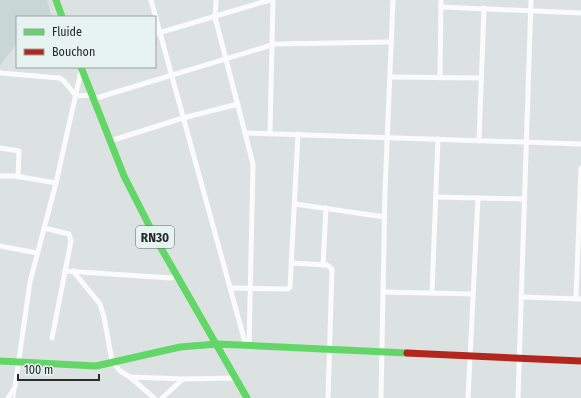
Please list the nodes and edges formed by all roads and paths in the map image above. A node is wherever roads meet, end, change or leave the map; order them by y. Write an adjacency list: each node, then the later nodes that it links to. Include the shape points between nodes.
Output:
1 (56, 0): 13 (street)
2 (151, 0): 14 (street)
3 (216, 0): 15 (street)
4 (270, 0): 15 (street)
5 (274, 0): 18 (street)
6 (393, 0): 17 (street)
7 (441, 0): 9 (street)
8 (531, 0): 11 (street)
9 (441, 7): 10 (street); 24 (street)
10 (484, 8): 11 (street); 25 (street)
11 (531, 10): 12 (street); 37 (street)
12 (581, 13)
13 (62, 16)
14 (154, 16)
15 (216, 17): 16 (street); 19 (street)
16 (157, 33): 22 (street)
17 (391, 42): 18 (street); 23 (street)
18 (272, 45): 19 (street); 31 (street)
19 (226, 59): 22 (street); 28 (street)
20 (81, 68): 26 (street); 27 (street, RN30)
21 (0, 73): 26 (street, via 62,79 69,90)
22 (172, 75): 27 (street); 29 (street)
23 (390, 77): 24 (street); 33 (street)
24 (440, 78): 25 (street)
25 (481, 78): 35 (street)
26 (77, 96): 27 (street); 43 (street)
27 (92, 97): 36 (street, RN30)
28 (238, 104): 29 (street); 30 (street)
29 (183, 118): 36 (street); 59 (street)
30 (245, 133): 31 (street); 60 (street, via 253,164)
31 (270, 134): 32 (street)
32 (298, 134): 33 (street); 48 (street)
33 (388, 138): 34 (street); 50 (street)
34 (438, 139): 35 (street); 44 (street)
35 (479, 141): 37 (street)
36 (110, 142): 58 (street, RN30, via 124,176)
37 (526, 142): 38 (street); 46 (street)
38 (581, 144)
39 (0, 148): 42 (street, via 19,151)
40 (581, 168): 47 (street)
41 (0, 176): 42 (street)
42 (18, 177): 43 (street)
43 (56, 183): 51 (street)
44 (436, 197): 45 (street); 62 (street)
45 (478, 198): 46 (street); 63 (street)
46 (525, 199): 64 (street)
47 (580, 203): 65 (street)
48 (295, 204): 49 (street); 54 (street)
49 (326, 208): 50 (street); 55 (street)
50 (385, 216): 61 (street)
51 (44, 228): 53 (street); 56 (street, via 69,234 71,237)
52 (0, 246): 53 (street)
53 (37, 253): 76 (street, via 30,282)
54 (292, 263): 55 (street); 60 (street, via 291,284 288,289)
55 (323, 265): 69 (street, via 330,266 332,271)
56 (65, 271): 57 (street); 66 (street)
57 (74, 271): 58 (street, via 171,278); 74 (street, via 100,304)
58 (177, 276): 67 (street, RN30)
59 (231, 288): 60 (street); 68 (street)
60 (250, 288): 68 (street)
61 (383, 292): 62 (street); 70 (street)
62 (432, 293): 63 (street)
63 (473, 294): 71 (street)
64 (521, 297): 65 (street); 72 (street)
65 (579, 299)
66 (52, 338)
67 (217, 344): 68 (street); 74 (street, via 180,347); 78 (street, RN30)
68 (247, 346): 69 (street)
69 (330, 350): 70 (street); 86 (street)
70 (382, 352): 71 (street); 87 (street)
71 (470, 356): 72 (street); 88 (street)
72 (519, 358): 75 (street); 89 (street)
73 (0, 361): 76 (street)
74 (112, 361): 76 (street, via 96,366); 77 (street, via 120,371)
75 (581, 361)
76 (20, 362): 80 (street)
77 (130, 377): 79 (street); 83 (street)
78 (235, 378): 79 (street); 85 (street, RN30)
79 (183, 379): 84 (street)
80 (15, 388): 81 (street); 82 (lane)
81 (8, 398)
82 (14, 398)
83 (154, 398)
84 (162, 398)
85 (247, 398)
86 (328, 398)
87 (380, 398)
88 (468, 398)
89 (518, 398)

